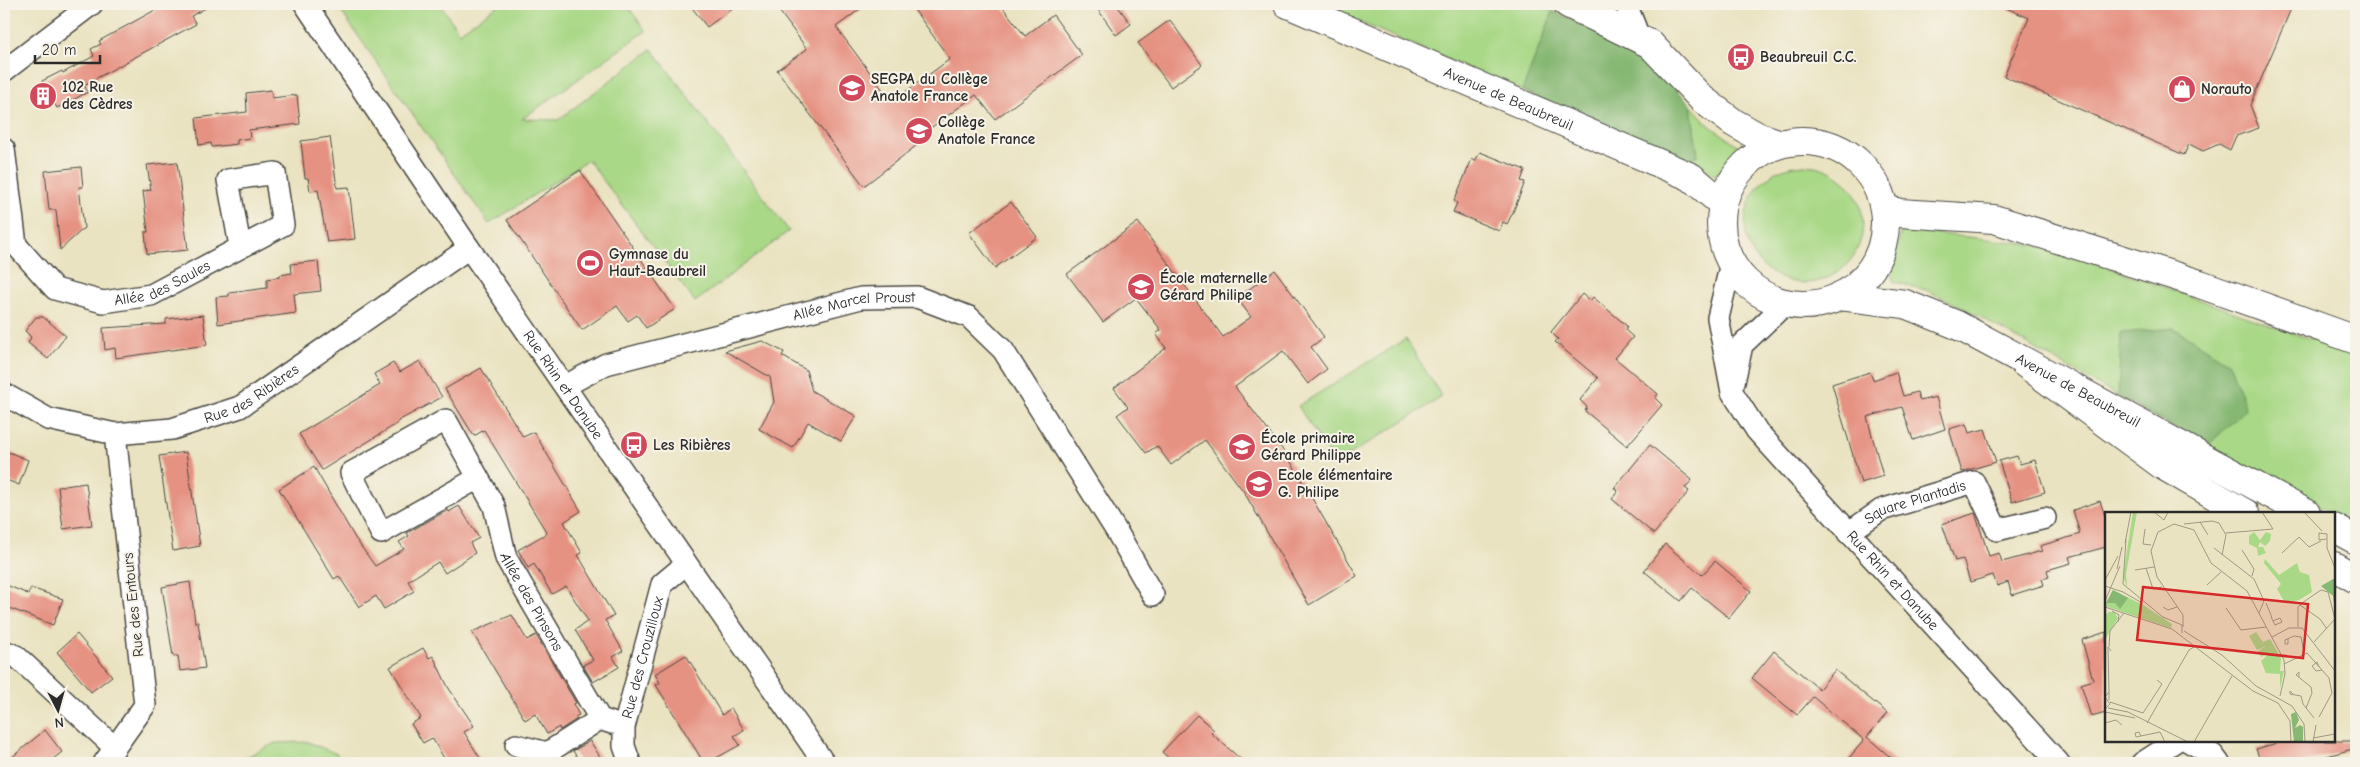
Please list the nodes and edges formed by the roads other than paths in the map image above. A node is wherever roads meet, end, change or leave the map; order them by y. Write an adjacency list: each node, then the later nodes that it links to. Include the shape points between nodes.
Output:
1 (92, 4): 7 (street)
2 (305, 4): 13 (street, Rue Rhin et Danube)
3 (1288, 4): 10 (main road, Avenue de Beaubreuil, via 1691,177)
4 (1568, 4): 6 (main road, Avenue de Beaubreuil)
5 (1626, 4): 6 (street)
6 (1639, 37): 8 (main road, Avenue de Beaubreuil, via 1662,54 1702,99 1734,123)
7 (4, 71)
8 (1778, 143): 10 (main road, Avenue de Beaubreuil, via 1764,149 1741,169); 11 (main road, Avenue de Beaubreuil, via 1806,140 1835,146 1853,157 1875,183)
9 (4, 149): 12 (street, Allée des Saules, via 16,245 55,289 103,302 151,295)
10 (1723, 204): 14 (main road, Avenue de Beaubreuil, via 1722,234)
11 (1885, 209): 15 (main road, Avenue de Beaubreuil, via 1886,230 1881,250 1858,285); 17 (main road, via 1900,213 1994,219)
12 (240, 246)
13 (469, 248): 19 (street, Rue Rhin et Danube); 22 (street, Rue des Ribières, via 240,407 172,429)
14 (1731, 263): 16 (main road, Avenue de Beaubreuil, via 1754,289); 20 (street, Rue Rhin et Danube, via 1718,318)
15 (1840, 296): 16 (main road, Avenue de Beaubreuil, via 1823,303); 18 (main road, Avenue de Beaubreuil, via 1905,304 1957,325)
16 (1786, 303): 20 (street, via 1742,345)
17 (2353, 336)
18 (2024, 362): 24 (main road, via 2162,464); 25 (main road, Avenue de Beaubreuil)
19 (564, 386): 30 (street, Rue Rhin et Danube); 33 (street, Allée Marcel Proust, via 606,364 860,298 917,297 970,317 1003,350)
20 (1732, 392): 28 (street, Rue Rhin et Danube, via 1756,431)
21 (4, 394): 22 (street, Rue des Ribières, via 48,419)
22 (115, 434): 40 (street, Rue des Entours, via 145,705)
23 (478, 478): 23 (street, Allée des Pinsons, via 446,420 351,473 381,533); 35 (street, Allée des Pinsons, via 494,506 506,558)
24 (2243, 512)
25 (2304, 512)
26 (2045, 518): 28 (street, Square Plantadis, via 1998,530 1974,482 1882,510)
27 (2335, 529): 29 (main road)
28 (1848, 532): 43 (street, Rue Rhin et Danube)
29 (2356, 540)
30 (686, 564): 36 (street, Rue des Crouzilloux, via 662,584); 42 (street, Rue Rhin et Danube)
31 (2335, 567): 32 (main road)
32 (2356, 579)
33 (1153, 595)
34 (4, 651): 40 (street, via 16,656)
35 (600, 719): 36 (street); 39 (street, via 547,753)
36 (624, 727): 41 (street, Rue des Crouzilloux, via 624,746)
37 (2174, 742): 44 (street)
38 (2190, 742): 45 (street, via 2213,755)
39 (516, 745)
40 (109, 755)
41 (630, 763)
42 (824, 763)
43 (2059, 763)
44 (2142, 763)
45 (2218, 763)

